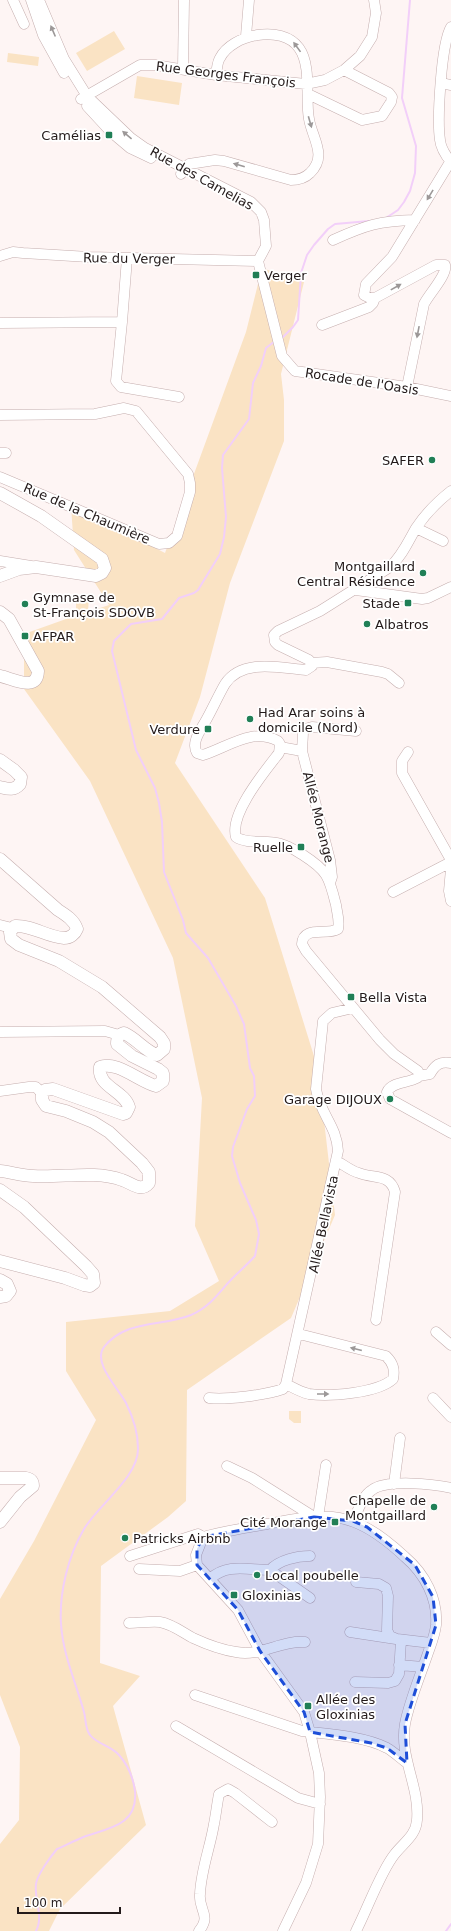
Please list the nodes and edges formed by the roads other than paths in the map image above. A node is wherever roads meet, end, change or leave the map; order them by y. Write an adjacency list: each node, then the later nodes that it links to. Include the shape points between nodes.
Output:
1 (13, 0): 7 (street)
2 (31, 0): 16 (street, Rue des Camelias, via 43,35 63,72)
3 (39, 0): 16 (street, Rue des Camelias, one-way to 3, via 64,59)
4 (184, 0): 11 (street)
5 (249, 0): 9 (street)
6 (374, 0): 12 (street, Rue Georges François, via 376,13 372,36 360,56)
7 (24, 24)
8 (451, 27): 10 (street, via 446,39)
9 (246, 36): 13 (street, via 231,45 219,58); 15 (street, one-way to 9, via 304,59 293,41 280,36)
10 (448, 55): 14 (street)
11 (183, 68): 13 (street, Rue Georges François); 16 (street, Rue Georges François, via 140,65)
12 (344, 70): 15 (street, Rue Georges François); 15 (street, via 389,93 392,97 391,102 382,116 362,120)
13 (216, 75): 15 (street, Rue Georges François)
14 (446, 84): 17 (street, via 439,140)
15 (307, 89): 18 (street, one-way to 18, via 309,120 315,134 319,157 315,168 306,176 298,180 284,179 215,160 189,164)
16 (84, 97): 18 (street, Rue des Camelias, via 131,138)
17 (451, 162): 19 (street, one-way to 19)
18 (183, 171): 23 (street, Rue des Camelias, via 251,202 261,212 266,246)
19 (415, 220): 20 (street, via 378,222); 25 (street, via 392,257 366,284 364,295)
20 (333, 240)
21 (0, 256): 22 (street, Rue du Verger, via 23,252)
22 (127, 258): 23 (street, Rue du Verger); 26 (street)
23 (258, 261): 29 (street, Rocade de l'Oasis, via 282,356 295,371)
24 (448, 262): 25 (street, one-way to 24, via 436,265); 29 (street, one-way to 29, via 445,273 424,304)
25 (375, 298): 28 (street, via 369,307)
26 (122, 322): 27 (street); 31 (street, via 117,384 121,387)
27 (0, 323)
28 (322, 325)
29 (407, 387): 30 (street, Rocade de l'Oasis)
30 (451, 396)
31 (179, 397)
32 (0, 415): 33 (street, Rue de la Chaumière, via 95,414 124,408 136,411 188,474 190,492 177,536 169,543 159,544)
33 (0, 477)
34 (0, 493): 39 (main road, via 41,516 102,559 105,568 102,573 90,576)
35 (449, 496): 36 (street, via 430,509)
36 (416, 528): 37 (street); 42 (street, via 394,563)
37 (443, 540)
38 (0, 561): 39 (street)
39 (36, 567): 40 (main road, via 19,569)
40 (0, 576)
41 (451, 587): 42 (street, via 422,600)
42 (356, 590): 44 (street, via 274,635 278,645)
43 (0, 612): 45 (main road, via 9,619 38,671 33,682 27,684)
44 (311, 663): 46 (street, via 327,662 382,672); 48 (street, via 312,666 306,670 252,667 234,675 226,683 195,746 197,753 203,755 245,737 264,736 278,741)
45 (0, 676)
46 (399, 683)
47 (356, 731): 49 (street, Allée Morange, via 312,727 305,729)
48 (280, 747): 49 (street); 56 (street, via 279,754 242,805 235,826 236,837 244,841 273,842 288,847 319,865)
49 (302, 751): 56 (street, Allée Morange, via 330,860)
50 (408, 752): 54 (street, via 402,761 402,772)
51 (0, 760): 52 (main road, via 20,777 20,784 16,789 10,790)
52 (0, 787)
53 (0, 859): 59 (main road, via 67,916 75,924 76,929 73,935 63,938 22,926)
54 (451, 861): 57 (street)
55 (451, 869): 58 (street)
56 (330, 883): 60 (street, via 339,920 338,929 309,933 304,936 302,944)
57 (393, 892)
58 (451, 901)
59 (6, 927): 62 (main road, via 11,939 19,945 60,961 102,987 160,1037 164,1049 157,1055 150,1053 134,1037 124,1033)
60 (353, 1008): 64 (street, via 387,1048 416,1069); 68 (street, Allée Bellavista, via 332,1013 323,1021 316,1089 322,1110 336,1134)
61 (0, 1032): 62 (street, via 105,1031)
62 (120, 1035): 66 (main road, via 117,1044 132,1056 163,1073 164,1081 156,1086 115,1066 106,1064 100,1067 102,1081 127,1100 129,1107 126,1113 117,1114 53,1089 45,1090)
63 (451, 1063): 64 (street, via 440,1063 434,1066 430,1074)
64 (419, 1076): 67 (street, via 391,1087 387,1092 388,1096)
65 (0, 1091): 66 (street, via 36,1087)
66 (42, 1094): 69 (main road, via 46,1106 93,1122 109,1132 142,1163 149,1172 149,1183 146,1187 140,1188 114,1177 33,1176)
67 (451, 1133)
68 (337, 1160): 74 (street, via 357,1173 384,1178 392,1183 395,1192); 76 (street, Allée Bellavista)
69 (0, 1171)
70 (0, 1190): 71 (main road, via 24,1207 86,1266 93,1274 94,1283 90,1286 84,1285)
71 (0, 1261)
72 (0, 1280): 73 (main road, via 7,1284 10,1291 6,1296)
73 (0, 1297)
74 (376, 1320)
75 (436, 1332): 77 (street)
76 (299, 1334): 78 (street, Allée Bellavista); 78 (street, one-way to 76, via 307,1393 337,1394 379,1387 393,1379 395,1373 393,1364 386,1356)
77 (451, 1345)
78 (286, 1384): 79 (street, via 283,1389 273,1392 220,1399)
79 (209, 1398)
80 (432, 1398): 81 (street)
81 (451, 1417)
82 (400, 1438): 86 (street)
83 (326, 1465): 88 (street)
84 (227, 1466): 88 (street, via 252,1478)
85 (0, 1478): 90 (main road, via 26,1478 32,1481 33,1486 20,1497)
86 (394, 1484): 87 (street); 89 (street, via 373,1488)
87 (451, 1488)
88 (316, 1517): 89 (street, via 336,1517); 91 (street)
89 (352, 1521): 104 (street, via 367,1527 396,1548 415,1565 426,1580 433,1597 436,1615)
90 (0, 1522)
91 (203, 1537): 92 (street, via 198,1534); 94 (street, via 196,1555)
92 (130, 1556)
93 (310, 1556): 96 (street, via 275,1565)
94 (197, 1565): 95 (street, via 180,1571); 97 (street)
95 (139, 1569)
96 (270, 1570): 97 (street, via 231,1568 219,1571); 99 (street)
97 (210, 1579): 105 (street, via 238,1610)
98 (356, 1582): 102 (street, via 379,1584 386,1588 387,1630 390,1636)
99 (310, 1598)
100 (129, 1623): 105 (street, via 160,1622 210,1645 249,1654)
101 (350, 1632): 102 (street)
102 (399, 1639): 104 (street); 106 (street)
103 (305, 1642): 105 (street, via 294,1642)
104 (431, 1643): 107 (street)
105 (260, 1651): 111 (street, via 304,1712)
106 (399, 1665): 107 (street); 108 (street, via 397,1678 392,1683)
107 (423, 1667): 112 (street, via 405,1724)
108 (355, 1682)
109 (195, 1695): 111 (street, via 284,1726)
110 (176, 1726): 113 (street, via 298,1798)
111 (310, 1732): 112 (street, via 387,1748); 113 (street, via 319,1773)
112 (407, 1763): 117 (street, via 417,1806 416,1826 410,1839 390,1861)
113 (320, 1804): 116 (street, via 318,1844 313,1864)
114 (272, 1822): 115 (street, via 228,1789 219,1794 200,1886 200,1901 206,1918)
115 (200, 1931)
116 (283, 1931)
117 (356, 1931)

